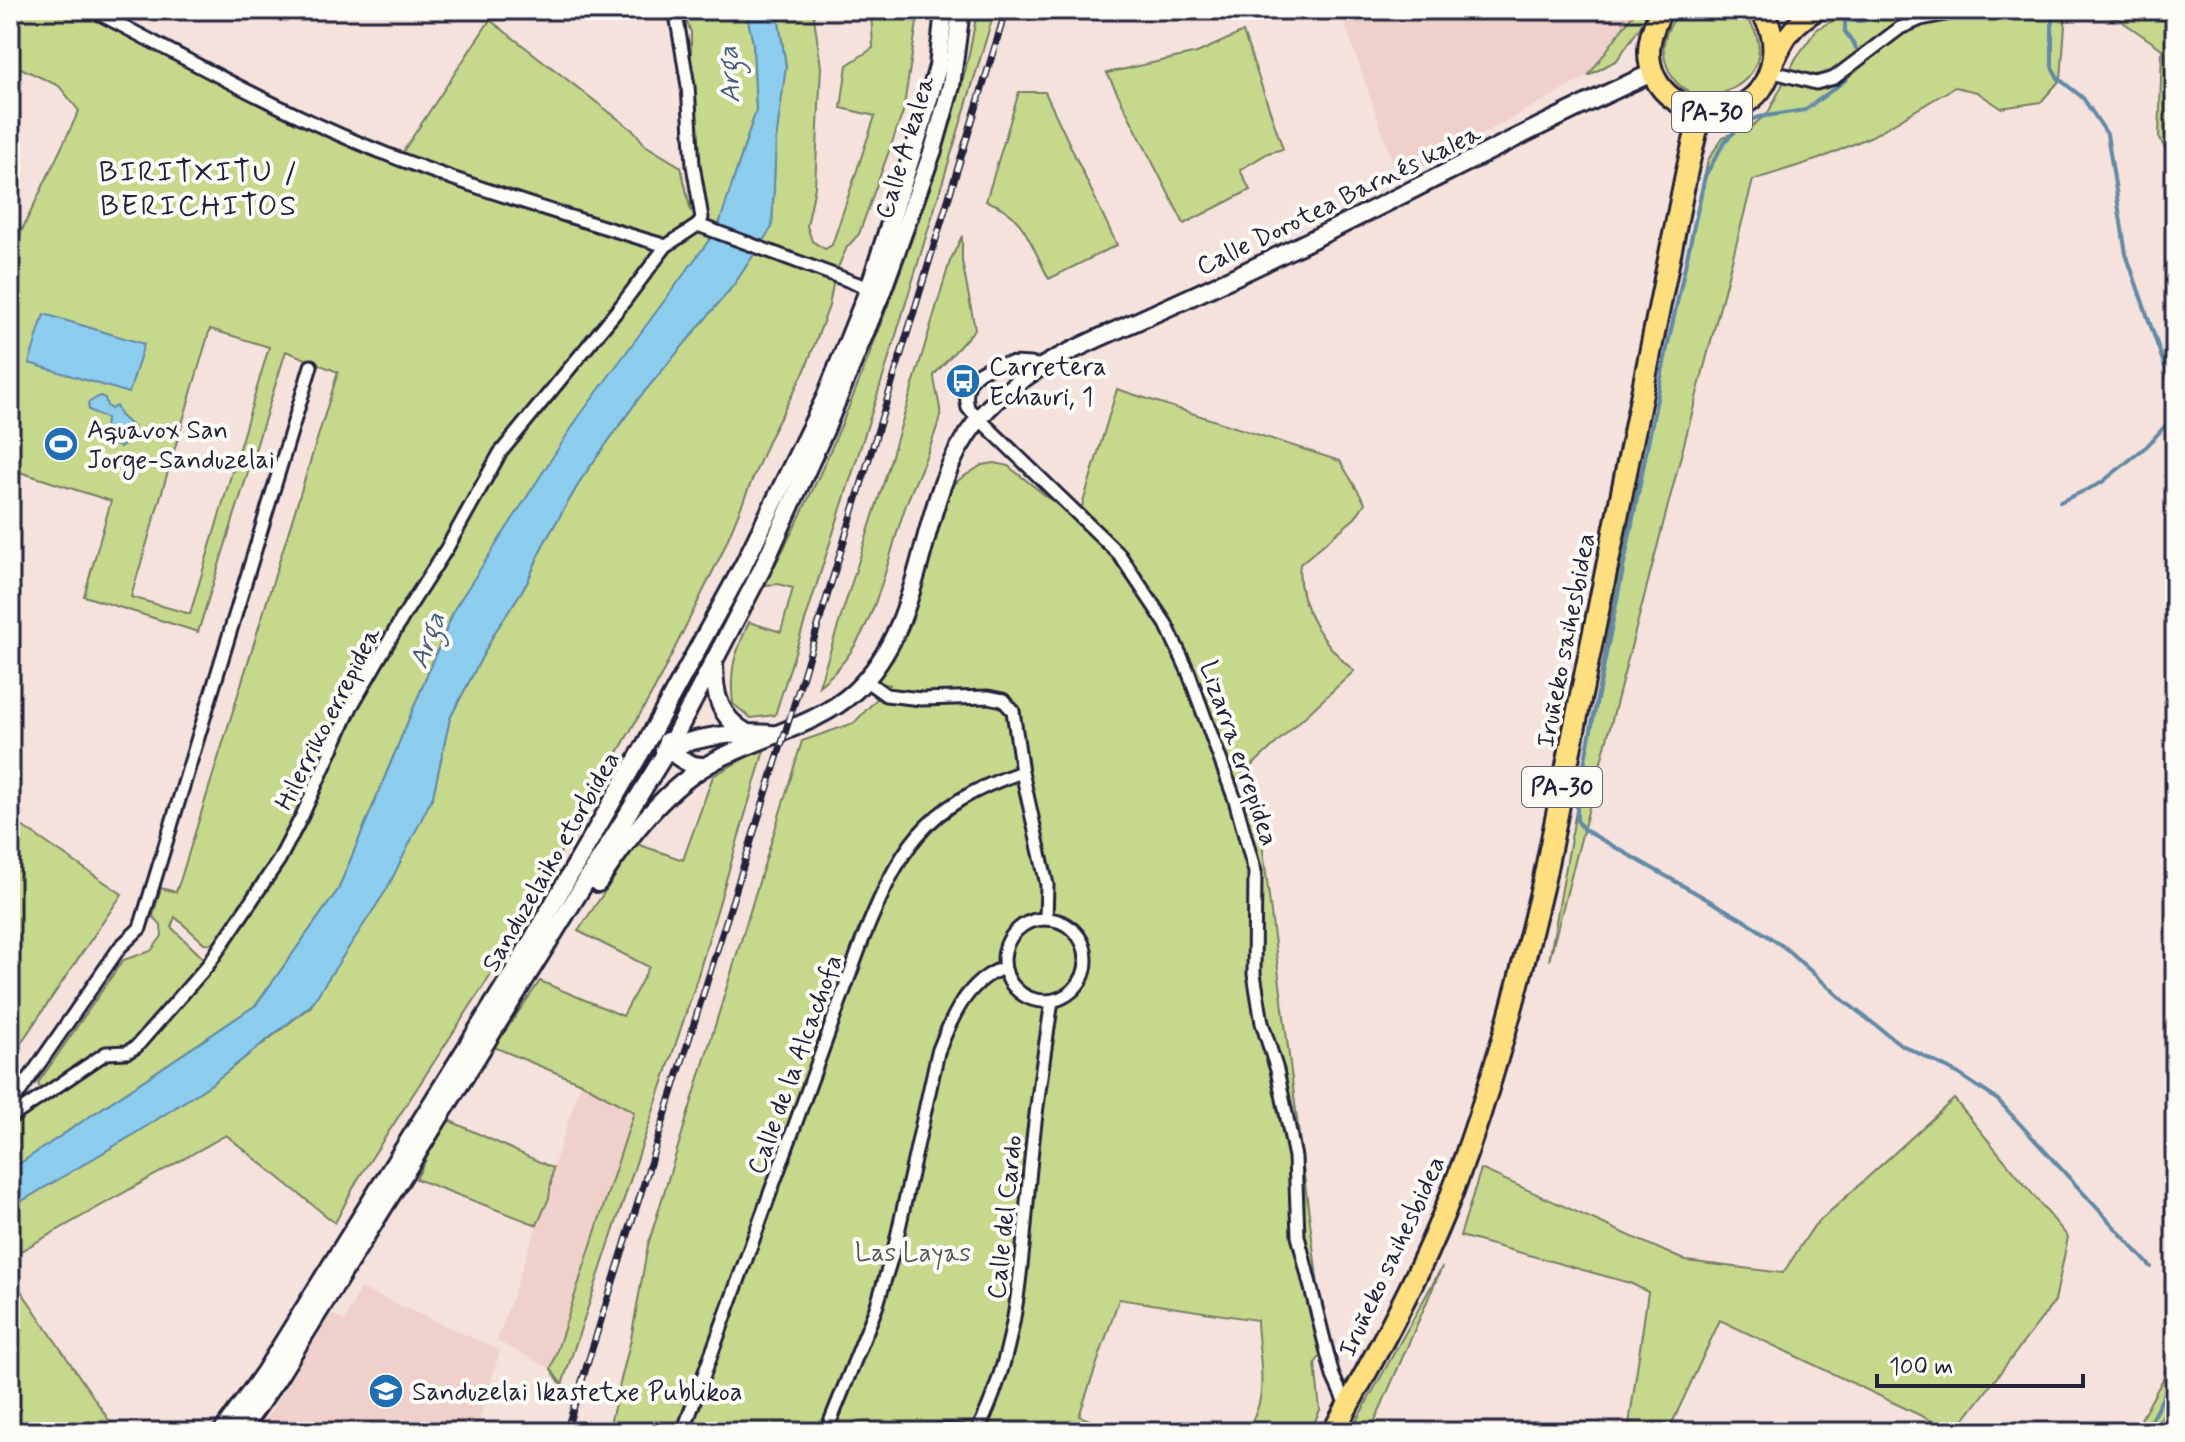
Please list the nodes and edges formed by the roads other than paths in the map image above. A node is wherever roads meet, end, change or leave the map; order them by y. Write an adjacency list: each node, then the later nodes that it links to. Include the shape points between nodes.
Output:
1 (92, 10): 13 (street, via 296,115 398,159)
2 (944, 10): 14 (main road, Calle A kalea, via 938,66)
3 (961, 10): 14 (main road, Calle A kalea, via 951,86 933,150)
4 (1662, 10): 10 (highway, PA-30, via 1651,28)
5 (1759, 10): 9 (highway, PA-30, via 1772,32)
6 (1817, 10): 9 (main road, via 1786,35)
7 (1964, 10): 9 (street, via 1900,28 1834,78 1816,83)
8 (677, 20): 12 (street, via 702,218)
9 (1770, 71): 11 (highway, PA-30, via 1760,90 1743,104 1723,112)
10 (1652, 73): 11 (highway, PA-30, via 1670,98); 16 (main road, Calle Dorotea Barnés kalea)
11 (1701, 112): 34 (highway, Iruñeko saihesbidea / PA-30, via 1517,992 1451,1195)
12 (698, 225): 13 (street, Hilerriko errepidea); 14 (street)
13 (666, 246): 33 (street, Hilerriko errepidea, via 500,453 351,707 279,860 208,965 136,1047 106,1053)
14 (875, 291): 18 (main road, Sanduzelaiko etorbidea); 19 (main road, Sanduzelaiko etorbidea, via 825,430)
15 (311, 366): 32 (street, via 140,928 120,947)
16 (1044, 366): 17 (main road); 17 (street, via 1025,362 979,372 966,391 968,408)
17 (978, 420): 20 (main road, via 936,503 907,610); 34 (street, Lizarra errepidea, via 1119,554 1166,624 1213,737 1255,872 1254,974 1295,1157 1298,1236 1333,1376)
18 (732, 587): 25 (main road, via 718,626 665,726); 28 (main road, Sanduzelaiko etorbidea)
19 (715, 660): 21 (main road, via 714,685); 25 (main road, Sanduzelaiko etorbidea)
20 (865, 680): 23 (main road, via 834,707); 27 (street, via 886,695 1003,700 1013,711)
21 (722, 713): 22 (main road); 24 (main road)
22 (747, 733): 23 (main road); 24 (main road)
23 (773, 734): 26 (main road)
24 (722, 737): 25 (main road); 26 (main road)
25 (668, 749): 26 (main road, via 697,766); 28 (main road, Sanduzelaiko etorbidea)
26 (711, 763): 28 (main road, via 651,812 594,888)
27 (1022, 772): 29 (street, via 1047,885); 37 (street, Calle de la Alcachofa, via 946,807 916,837 884,886)
28 (560, 910): 35 (main road, Sanduzelaiko etorbidea); 36 (main road, Sanduzelaiko etorbidea)
29 (1046, 919): 30 (street, via 1013,933); 31 (street, via 1059,921 1079,936 1086,961 1072,992)
30 (1004, 968): 31 (street, via 1016,990 1039,1002); 38 (street, via 989,972 970,989 938,1052 895,1246)
31 (1052, 1001): 41 (street, Calle del Cardo, via 1016,1319 1004,1367)
32 (10, 1106)
33 (10, 1118)
34 (1347, 1407): 42 (highway, Iruñeko saihesbidea / PA-30)
35 (222, 1432)
36 (240, 1432)
37 (683, 1432)
38 (826, 1432)
39 (930, 1432): 40 (street)
40 (963, 1432)
41 (977, 1432)
42 (1333, 1432)

